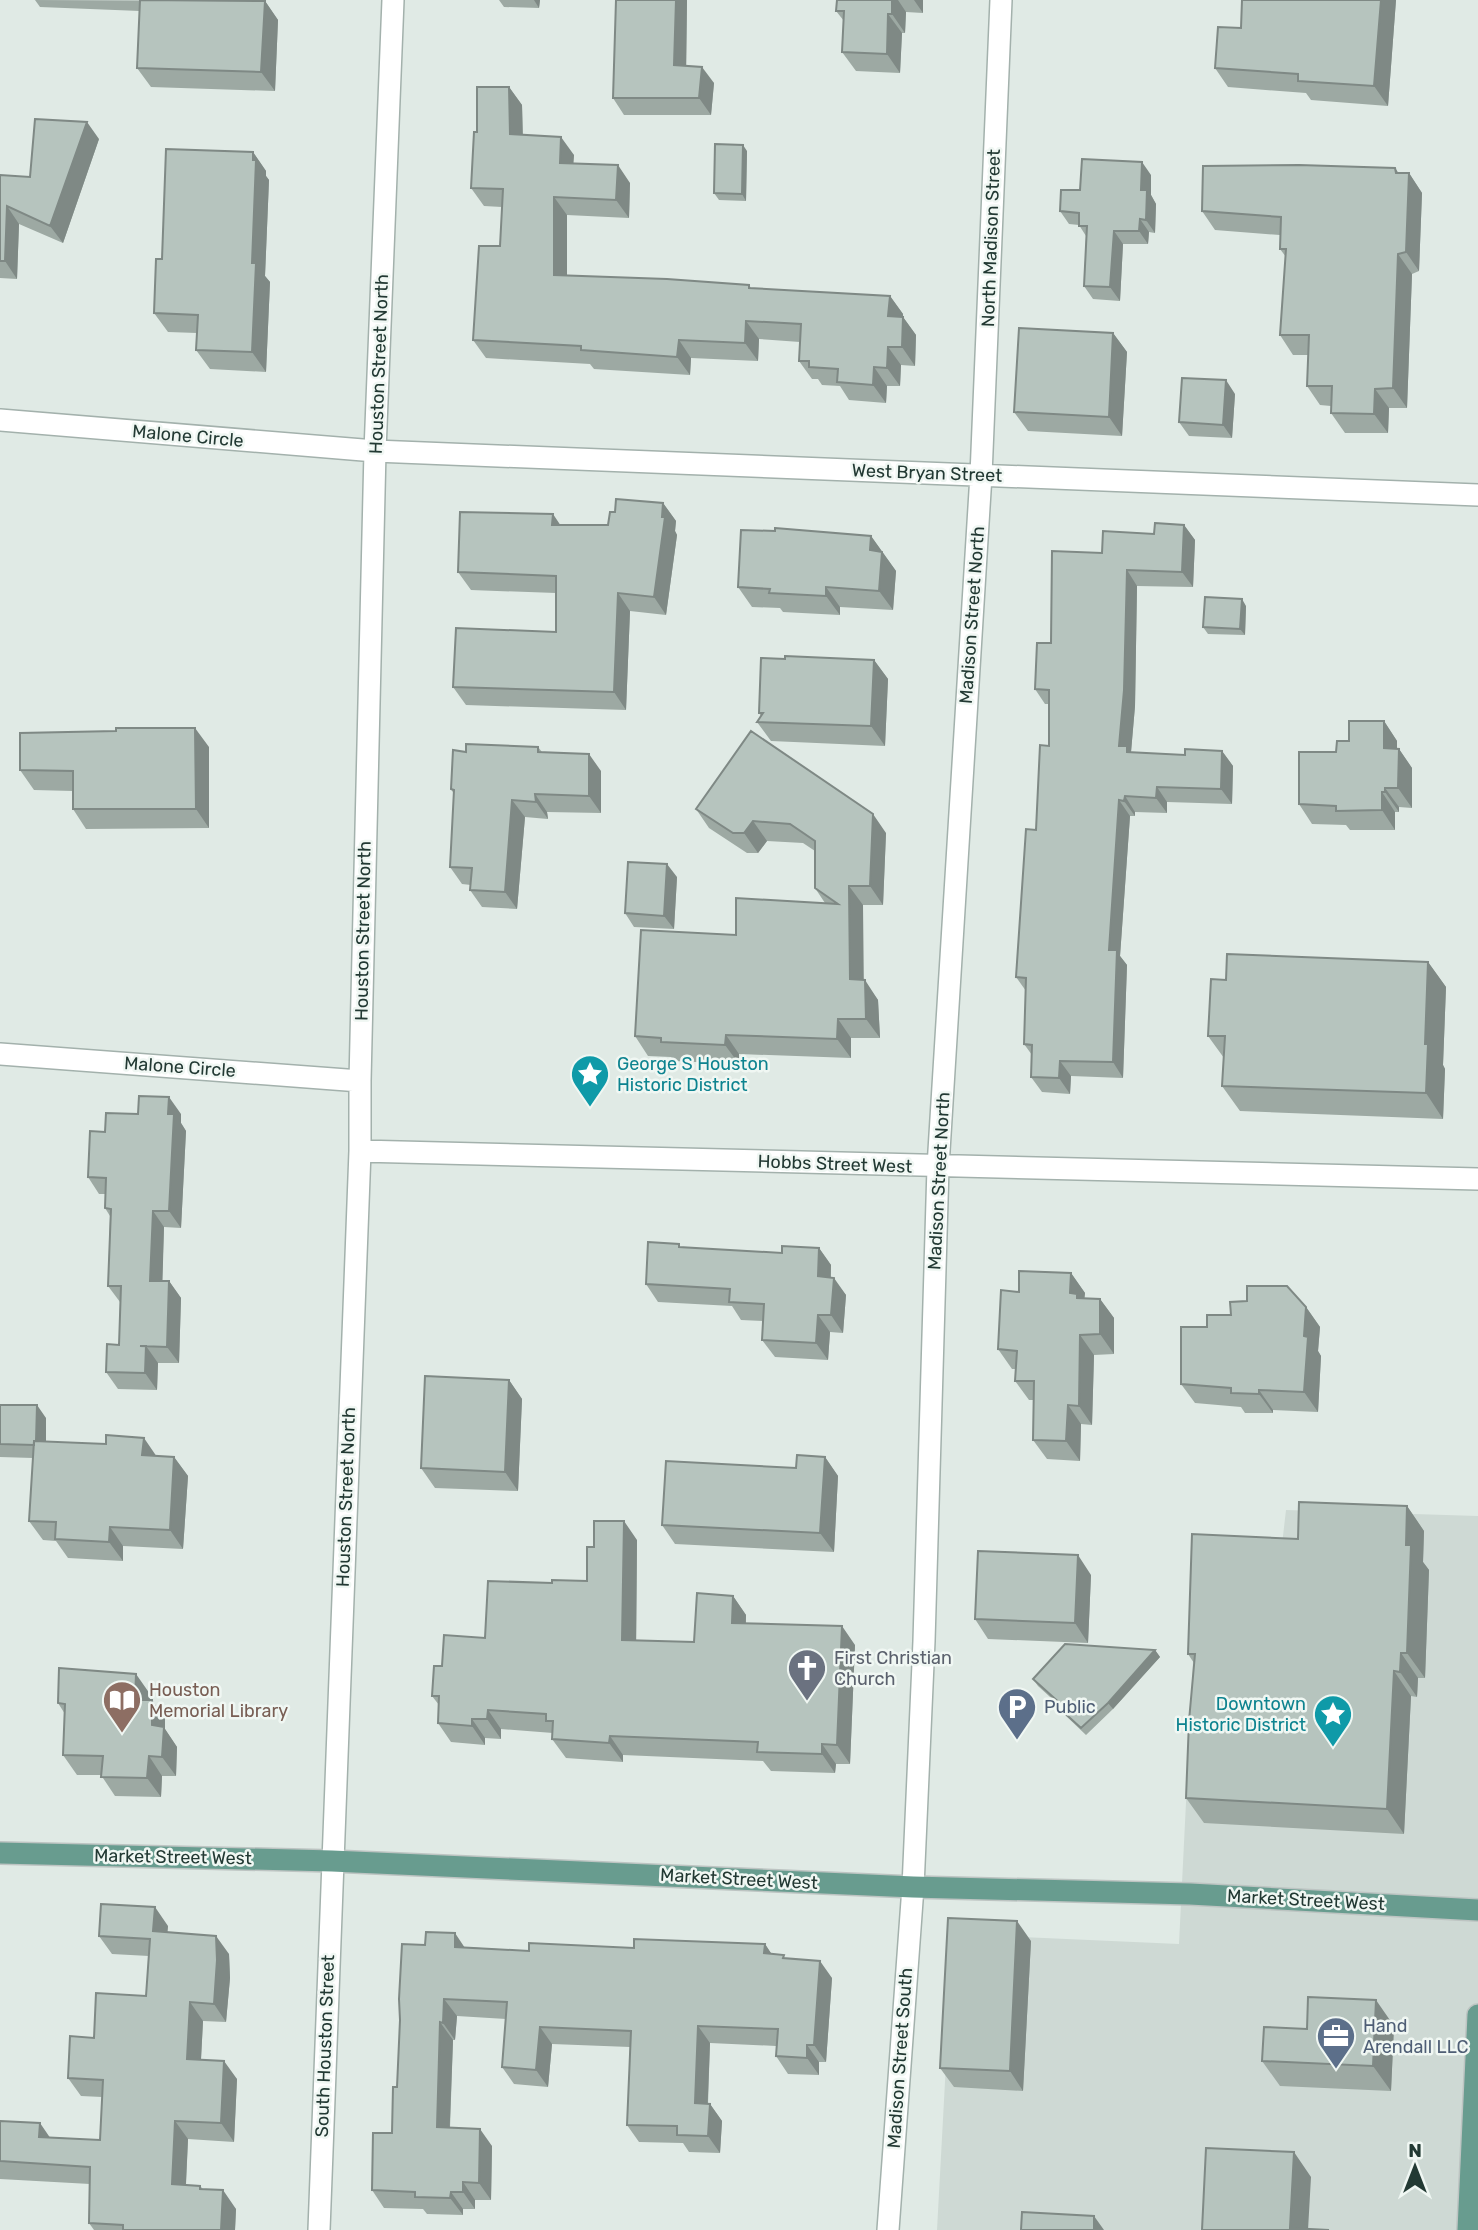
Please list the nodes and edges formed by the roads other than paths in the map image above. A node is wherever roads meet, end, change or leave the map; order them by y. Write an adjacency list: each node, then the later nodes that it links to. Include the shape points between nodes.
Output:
1 (394, 0): 4 (street, Houston Street North)
2 (1001, 0): 5 (street, North Madison Street)
3 (0, 420): 4 (street, Malone Circle)
4 (375, 451): 5 (street, West Bryan Street); 8 (street, Houston Street North)
5 (981, 475): 6 (street, West Bryan Street); 10 (street, Madison Street North)
6 (1478, 495)
7 (0, 1054): 8 (street, Malone Circle)
8 (360, 1081): 9 (street, Houston Street North)
9 (360, 1151): 10 (street, Hobbs Street West); 13 (street, Houston Street North)
10 (938, 1167): 11 (street, Hobbs Street West); 14 (street, Madison Street North)
11 (1478, 1179)
12 (0, 1853): 13 (main road, Market Street West)
13 (332, 1861): 14 (main road, Market Street West); 17 (street, South Houston Street)
14 (913, 1887): 15 (main road, Market Street West, via 1190,1894); 18 (street, Madison Street South)
15 (1478, 1910)
16 (1478, 2015): 19 (main road)
17 (318, 2230)
18 (888, 2230)
19 (1468, 2230)

